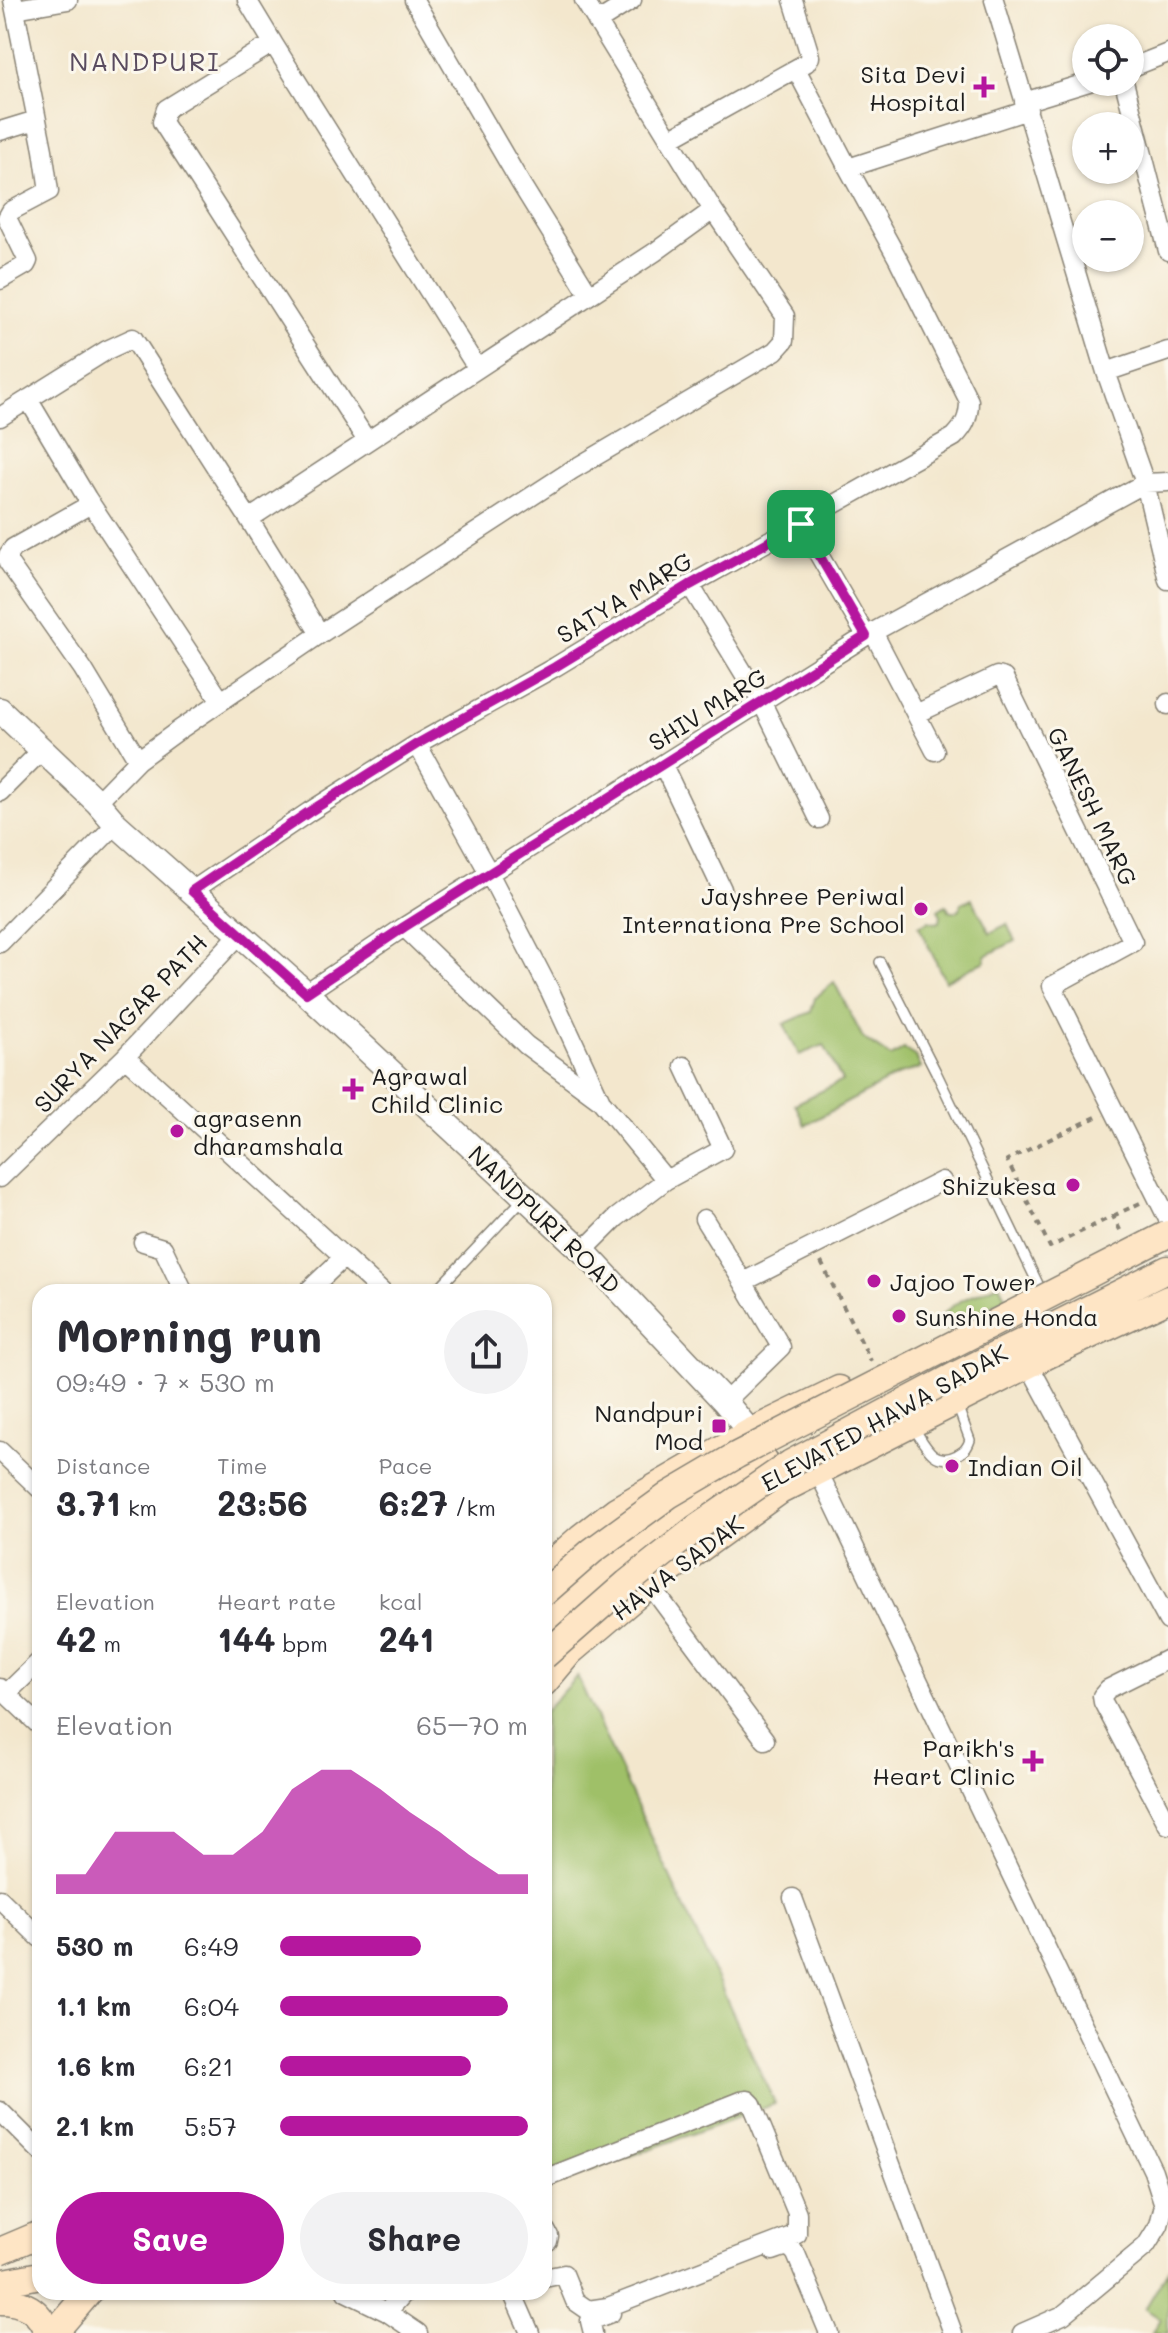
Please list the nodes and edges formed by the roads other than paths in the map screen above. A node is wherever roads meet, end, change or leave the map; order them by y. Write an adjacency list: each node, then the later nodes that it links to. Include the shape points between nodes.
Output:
1 (68, 0): 8 (street)
2 (247, 0): 10 (street)
3 (414, 0): 24 (street)
4 (584, 0): 9 (street)
5 (632, 0): 9 (street)
6 (793, 0): 13 (street, via 810,57)
7 (994, 0): 16 (street)
8 (14, 4): 17 (street)
9 (597, 22): 19 (street)
10 (273, 43): 26 (street); 30 (street, via 166,109 162,122)
11 (1168, 53): 12 (street)
12 (1144, 62)
13 (796, 69): 19 (street); 20 (street, SATYA MARG)
14 (1072, 88): 16 (street)
15 (1128, 96): 22 (street)
16 (1026, 106): 20 (street); 27 (street)
17 (36, 120): 18 (street); 23 (street, via 49,191 7,218 28,261)
18 (0, 131)
19 (669, 139): 21 (street)
20 (848, 168): 35 (street, SATYA MARG, via 969,401 969,415 954,437)
21 (713, 210): 24 (street); 38 (street, via 785,316 784,341 775,351 572,470)
22 (1168, 251)
23 (0, 280)
24 (589, 294): 26 (street)
25 (1168, 351): 27 (street)
26 (477, 368): 30 (street)
27 (1106, 372): 32 (street)
28 (28, 399): 29 (street); 33 (street); 34 (street, via 133,338)
29 (0, 417)
30 (367, 441): 34 (street)
31 (1168, 482): 32 (street)
32 (1145, 483): 36 (street); 39 (street, SHIV MARG)
33 (91, 504): 40 (street); 47 (street, via 13,548 8,562)
34 (249, 519): 38 (street)
35 (801, 524): 37 (street, SATYA MARG); 39 (street)
36 (1168, 580)
37 (690, 585): 41 (street); 44 (street, SATYA MARG)
38 (320, 634): 40 (street)
39 (870, 634): 41 (street, SHIV MARG); 43 (street)
40 (221, 701): 47 (street)
41 (762, 703): 48 (street, SHIV MARG); 51 (street)
42 (0, 710): 45 (street, NANDPURI ROAD)
43 (916, 714): 46 (street); 69 (street, GANESH MARG, via 997,676 1004,678 1133,942 1052,986)
44 (417, 744): 53 (street); 55 (street, SATYA MARG)
45 (42, 750): 49 (street); 50 (street, NANDPURI ROAD)
46 (935, 751)
47 (138, 760): 50 (street)
48 (663, 765): 53 (street, SHIV MARG); 54 (street)
49 (0, 792)
50 (97, 802): 52 (street, NANDPURI ROAD)
51 (819, 819)
52 (116, 824): 55 (street, NANDPURI ROAD); 58 (street)
53 (489, 873): 56 (street, SHIV MARG); 63 (street)
54 (722, 889)
55 (192, 891): 57 (street, NANDPURI ROAD)
56 (404, 927): 60 (street, SHIV MARG); 63 (street, via 526,1045)
57 (239, 935): 60 (street, NANDPURI ROAD); 61 (street, SURYA NAGAR PATH)
58 (0, 943)
59 (880, 962): 80 (lane)
60 (306, 993): 67 (street, NANDPURI ROAD)
61 (125, 1057): 64 (street, SURYA NAGAR PATH); 73 (street)
62 (684, 1066): 65 (street, via 723,1149)
63 (601, 1101): 65 (street)
64 (0, 1178)
65 (666, 1180): 72 (street)
66 (942, 1181): 75 (street)
67 (525, 1197): 72 (street, NANDPURI ROAD); 79 (lane)
68 (704, 1219): 75 (street)
69 (1168, 1220): 80 (main road)
70 (1168, 1234): 94 (main road, ELEVATED HAWA SADAK, bridge, via 737,1455 669,1495)
71 (143, 1242): 76 (street, via 163,1248)
72 (583, 1251): 83 (street, NANDPURI ROAD)
73 (344, 1257): 77 (street); 78 (street)
74 (1168, 1269): 97 (main road, ELEVATED HAWA SADAK, bridge, via 791,1463 695,1529)
75 (743, 1282): 83 (street, via 781,1347)
76 (180, 1284)
77 (315, 1284)
78 (373, 1284)
79 (443, 1284)
80 (1039, 1286): 86 (main road)
81 (1168, 1299): 82 (main road, HAWA SADAK)
82 (1029, 1365): 84 (main road, HAWA SADAK); 95 (street)
83 (725, 1402): 86 (street, NANDPURI ROAD)
84 (956, 1402): 85 (main road, HAWA SADAK); 85 (lane, via 970,1440 955,1456 934,1457)
85 (912, 1425): 89 (main road, HAWA SADAK)
86 (750, 1432): 88 (street, NANDPURI ROAD); 92 (main road, via 616,1510)
87 (0, 1451): 90 (street)
88 (765, 1462): 91 (street, NANDPURI ROAD); 96 (main road, via 660,1530)
89 (819, 1473): 91 (main road, HAWA SADAK); 132 (street, via 1153,2171 1164,2205 1146,2246 1063,2315)
90 (32, 1481)
91 (780, 1491): 93 (main road, HAWA SADAK)
92 (552, 1563)
93 (650, 1585): 100 (main road, HAWA SADAK); 103 (street)
94 (552, 1586)
95 (1168, 1621)
96 (552, 1622)
97 (552, 1649)
98 (1168, 1659): 104 (street, via 1102,1696)
99 (32, 1667): 101 (street)
100 (552, 1673)
101 (3, 1691): 102 (street)
102 (32, 1718)
103 (765, 1740)
104 (1168, 1825)
105 (793, 1898): 131 (street)
106 (0, 1899): 107 (street)
107 (32, 1930)
108 (0, 2111): 109 (street)
109 (32, 2143)
110 (552, 2176): 116 (street, via 748,2100 798,2222 797,2234 608,2307 588,2310 575,2301 564,2274)
111 (32, 2227): 113 (main road)
112 (32, 2236): 113 (main road, bridge)
113 (4, 2243): 115 (main road)
114 (32, 2258): 115 (main road)
115 (0, 2264)
116 (552, 2276)
117 (32, 2277): 118 (main road)
118 (0, 2283)
119 (82, 2300): 126 (main road)
120 (362, 2300): 124 (street)
121 (398, 2300): 124 (street)
122 (516, 2300): 128 (street)
123 (0, 2301): 125 (main road, via 27,2306 38,2314)
124 (387, 2312): 127 (street)
125 (47, 2333)
126 (54, 2333)
127 (418, 2333)
128 (530, 2333)
129 (593, 2333): 130 (street, via 590,2321 786,2246 796,2254)
130 (829, 2333)
131 (953, 2333)
132 (1022, 2333)

